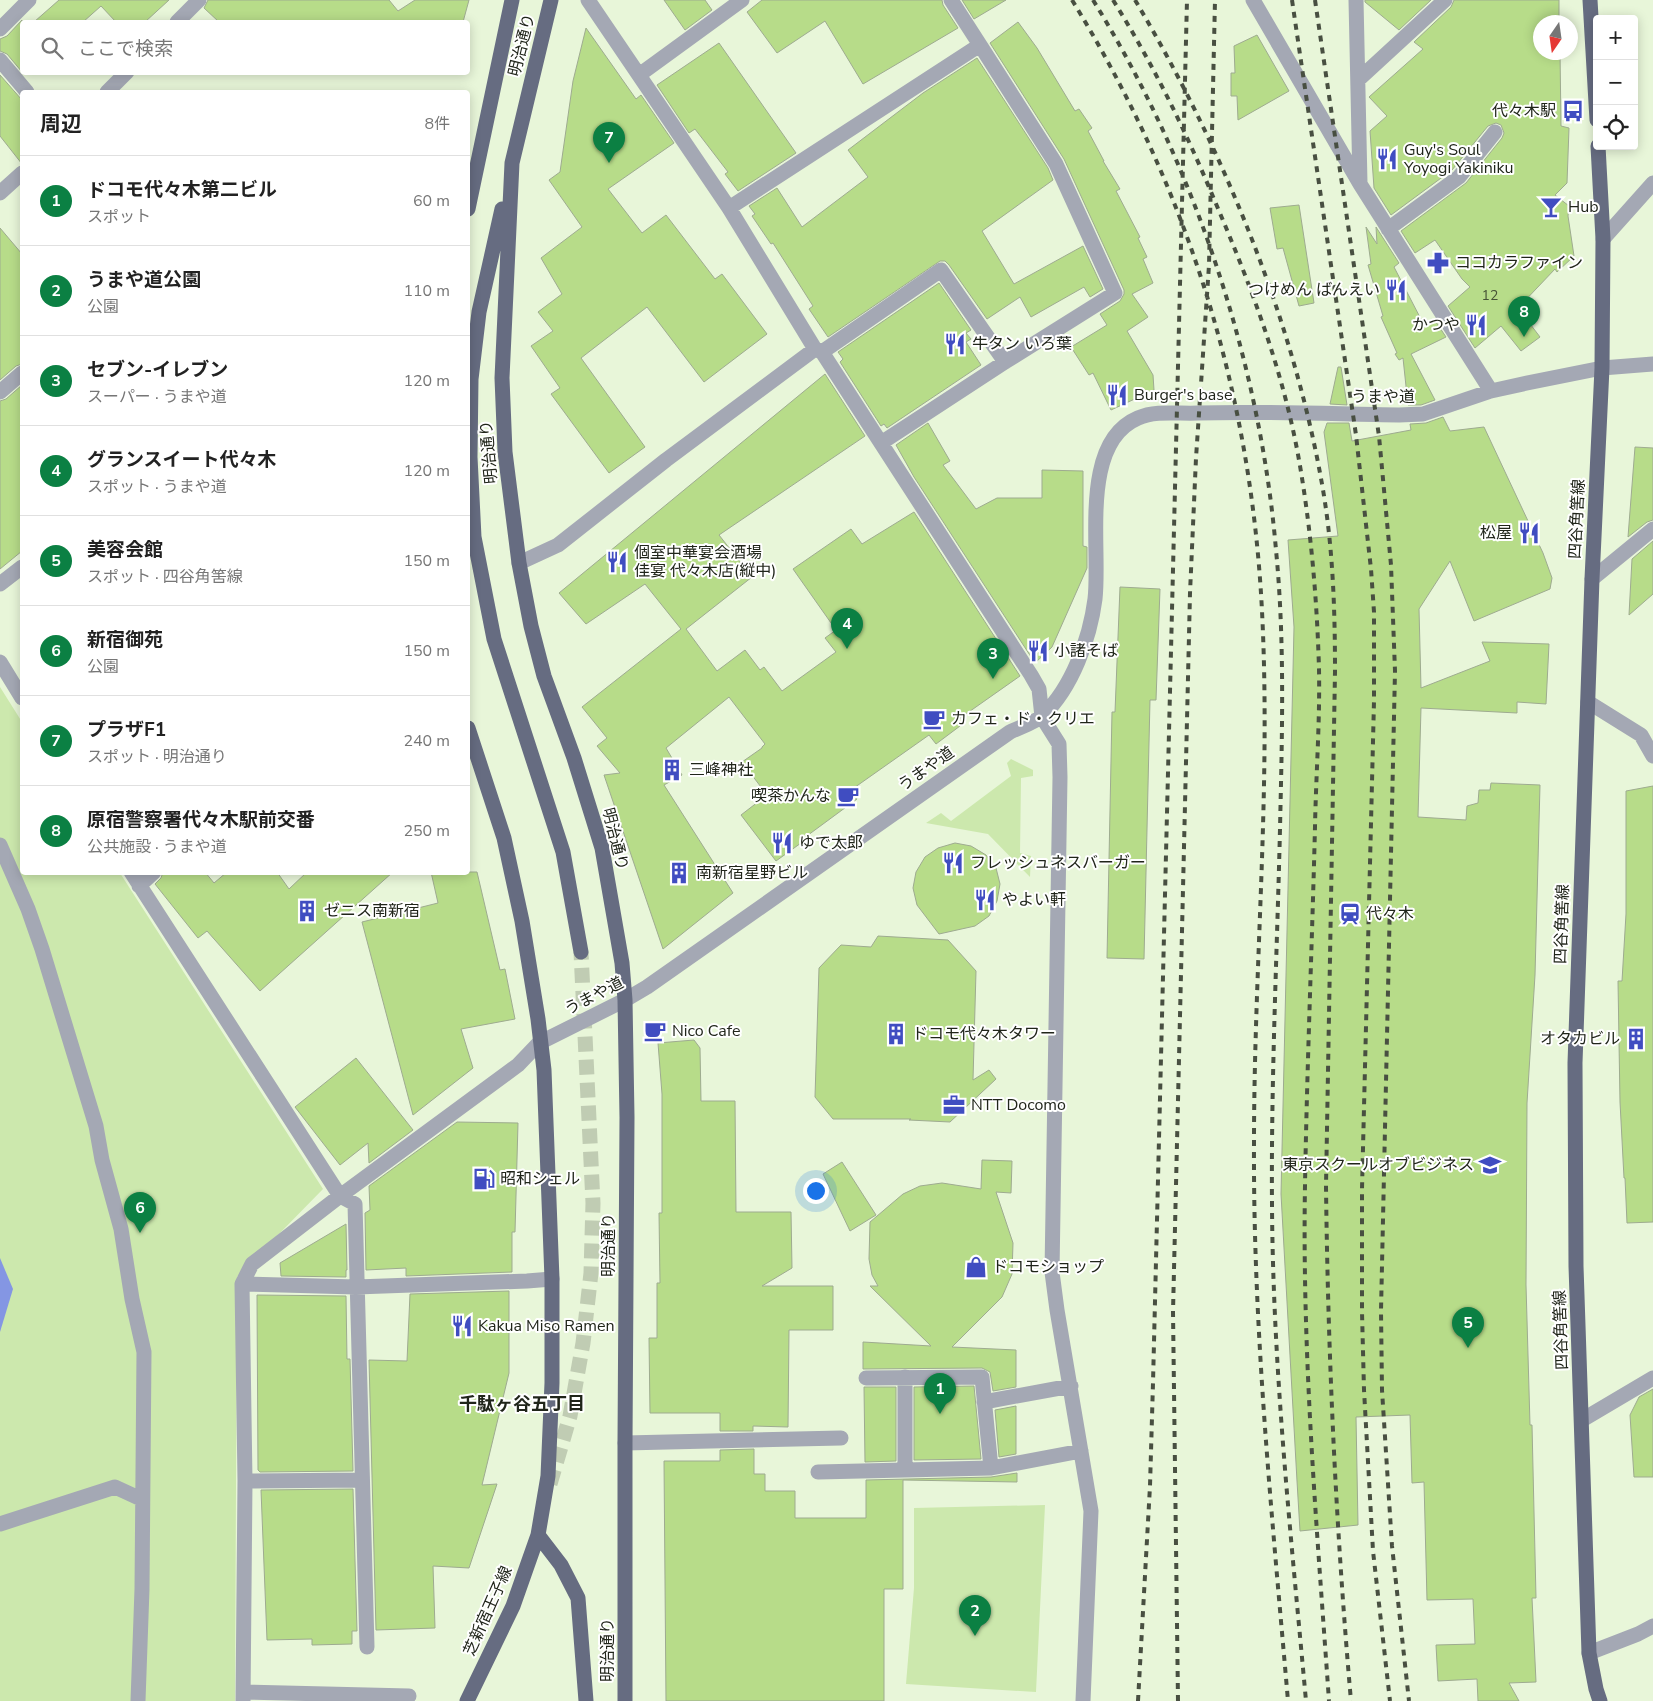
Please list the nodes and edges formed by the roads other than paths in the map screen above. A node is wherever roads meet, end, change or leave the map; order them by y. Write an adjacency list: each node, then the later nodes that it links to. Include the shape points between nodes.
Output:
1 (29, 0): 13 (street)
2 (199, 0): 12 (street)
3 (512, 0): 29 (main road, 明治通り)
4 (551, 0): 24 (main road, 明治通り)
5 (588, 0): 17 (street)
6 (742, 0): 17 (street)
7 (951, 0): 14 (street)
8 (1253, 0): 27 (street)
9 (1356, 0): 18 (street)
10 (1445, 0): 18 (street)
11 (1590, 0): 21 (main road)
12 (179, 20)
13 (0, 30)
14 (980, 45): 30 (street); 34 (street, via 1056,164 1114,293)
15 (0, 60): 19 (street)
16 (124, 75): 20 (street)
17 (639, 75): 30 (street)
18 (1358, 80): 27 (street)
19 (25, 90)
20 (109, 90)
21 (1596, 105)
22 (1495, 132): 31 (street, via 1459,177)
23 (1598, 150): 32 (main road, 四谷角筈線)
24 (512, 163): 42 (main road, 明治通り, via 502,378 505,452); 56 (main road, via 479,312 471,379 474,537 494,640 563,852)
25 (20, 175): 28 (street)
26 (1653, 183): 32 (street)
27 (1360, 184): 31 (street)
28 (0, 193)
29 (470, 200)
30 (729, 208): 33 (street)
31 (1388, 229): 38 (street)
32 (1603, 239): 36 (main road, 四谷角筈線)
33 (819, 351): 34 (street, via 941,270); 40 (street); 42 (street, via 666,460 558,545)
34 (1005, 362): 40 (street)
35 (1653, 364): 36 (street, うまや道)
36 (1602, 368): 38 (street, うまや道); 44 (main road, 四谷角筈線)
37 (20, 375): 39 (street)
38 (1491, 391): 49 (street, うまや道, via 1424,414 1218,412 1159,414 1140,417 1126,424 1114,438 1099,476 1096,592 1089,628 1067,683)
39 (0, 392)
40 (881, 443): 49 (street, via 1031,675 1039,689)
41 (1653, 529): 44 (street)
42 (519, 563): 57 (main road, 明治通り, via 544,676 602,848 622,963)
43 (20, 568): 45 (street)
44 (1592, 579): 48 (main road, 四谷角筈線)
45 (0, 584)
46 (0, 662): 47 (street)
47 (20, 695)
48 (1588, 702): 51 (street, via 1641,735); 68 (main road, 四谷角筈線, via 1575,1063 1576,1266)
49 (1042, 716): 57 (street, うまや道, via 1010,732); 66 (street, via 1059,744 1052,1272)
50 (470, 734): 58 (main road, via 504,838 522,921)
51 (1653, 756)
52 (0, 845): 77 (street, via 28,909 57,994 96,1126 121,1229 144,1352)
53 (133, 875): 55 (street)
54 (151, 875): 55 (street)
55 (139, 886): 59 (street)
56 (581, 952)
57 (625, 1000): 58 (street, うまや道); 70 (main road, 明治通り, via 628,1117)
58 (539, 1043): 59 (street, うまや道, via 518,1064); 60 (main road, via 544,1070)
59 (340, 1196): 61 (street, うまや道, via 252,1264); 62 (street, via 355,1204)
60 (552, 1279): 62 (street); 79 (main road, via 548,1476)
61 (242, 1284): 62 (street); 76 (street)
62 (356, 1287): 75 (street)
63 (905, 1377): 64 (street); 67 (street, via 982,1376); 73 (street)
64 (866, 1378)
65 (1653, 1378): 68 (street)
66 (1070, 1386): 67 (street); 71 (street)
67 (984, 1402): 72 (street)
68 (1582, 1420): 82 (main road, 四谷角筈線)
69 (841, 1438): 70 (street)
70 (625, 1443): 88 (main road, 明治通り)
71 (1081, 1451): 72 (street); 89 (street, via 1091,1511)
72 (991, 1468): 73 (street)
73 (905, 1469): 74 (street)
74 (818, 1472)
75 (362, 1480): 76 (street); 81 (street)
76 (245, 1482): 84 (street)
77 (142, 1499): 78 (street, via 114,1487); 85 (street)
78 (0, 1524)
79 (538, 1534): 86 (main road, 芝新宿王子線, via 513,1606); 87 (main road, 明治通り, via 561,1566 578,1598)
80 (1653, 1626): 82 (street)
81 (367, 1647)
82 (1589, 1653): 90 (main road, 四谷角筈線)
83 (410, 1696): 84 (street)
84 (243, 1697)
85 (138, 1701)
86 (467, 1701)
87 (586, 1701)
88 (625, 1701)
89 (1083, 1701)
90 (1600, 1701)

